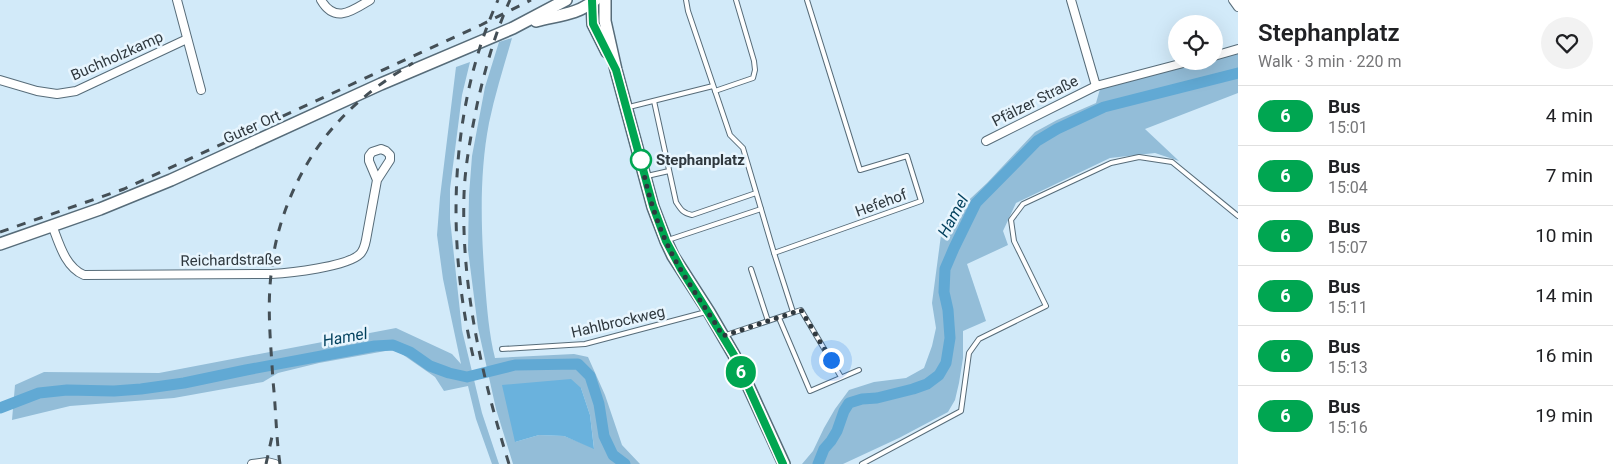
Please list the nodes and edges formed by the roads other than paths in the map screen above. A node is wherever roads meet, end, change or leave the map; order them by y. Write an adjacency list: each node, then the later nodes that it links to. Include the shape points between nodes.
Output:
1 (177, 0): 16 (street)
2 (321, 0): 3 (street, via 326,9 344,14)
3 (370, 0)
4 (605, 0): 14 (main road)
5 (686, 0): 21 (lane)
6 (736, 0): 24 (lane, via 755,70 752,78)
7 (807, 0): 37 (lane, Hefehof, via 860,170 907,156 921,201)
8 (1071, 0): 22 (street, Pfälzer Straße)
9 (1233, 0): 12 (street)
10 (567, 1): 15 (main road)
11 (592, 1): 13 (main road); 14 (main road, via 598,9)
12 (1238, 7)
13 (573, 13): 14 (main road); 15 (main road)
14 (599, 23): 26 (main road)
15 (513, 28): 34 (main road, Guter Ort, via 126,199)
16 (187, 39): 20 (street, Buchholzkamp, via 76,91 58,94); 23 (street)
17 (1238, 49): 18 (street)
18 (1223, 53)
19 (1168, 67): 22 (street, Pfälzer Straße)
20 (0, 80)
21 (713, 86): 24 (lane); 25 (lane)
22 (1096, 86): 27 (street, Pfälzer Straße)
23 (201, 90)
24 (715, 91): 31 (lane, via 730,134 743,148)
25 (654, 101): 26 (lane); 28 (lane)
26 (627, 108): 29 (main road)
27 (986, 141)
28 (669, 171): 29 (lane); 31 (lane, via 676,202 685,213 692,215)
29 (645, 177): 35 (main road)
30 (377, 180): 34 (street, Reichardstraße, via 366,240 360,254 352,260 298,272 84,275 69,263)
31 (756, 193): 32 (lane)
32 (761, 209): 35 (lane); 37 (lane)
33 (1238, 216): 50 (lane, via 1172,162 1139,156 1111,163 1024,204 1011,220 1014,240 1046,306 979,339 969,353 961,411)
34 (52, 225): 36 (main road, Guter Ort)
35 (666, 241): 39 (main road)
36 (0, 244)
37 (774, 253): 40 (lane)
38 (751, 269): 42 (lane)
39 (708, 312): 43 (main road); 44 (lane, Hahlbrockweg, via 585,344)
40 (793, 312): 41 (lane); 46 (lane, via 801,310)
41 (779, 318): 42 (lane); 46 (lane, via 810,391)
42 (768, 321): 43 (lane)
43 (723, 336): 49 (main road)
44 (502, 349)
45 (860, 370): 46 (lane)
46 (841, 376)
47 (252, 464): 48 (street)
48 (275, 464)
49 (784, 464)
50 (862, 464)

